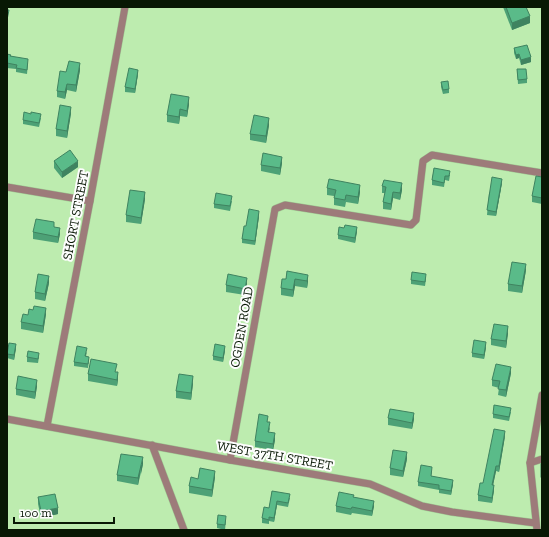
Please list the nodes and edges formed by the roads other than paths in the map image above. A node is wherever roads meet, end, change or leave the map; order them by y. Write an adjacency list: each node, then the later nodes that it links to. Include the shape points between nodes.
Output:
1 (125, 7): 4 (street, SHORT STREET)
2 (542, 173): 10 (street, OGDEN ROAD, via 432,155 423,161 416,220 411,225 285,205 275,209)
3 (7, 187): 4 (street)
4 (90, 201): 7 (street, SHORT STREET)
5 (542, 395): 11 (street)
6 (7, 420): 7 (street, WEST 37TH STREET)
7 (47, 426): 8 (street, WEST 37TH STREET)
8 (152, 445): 10 (street, WEST 37TH STREET); 13 (street)
9 (542, 459): 11 (street)
10 (230, 460): 12 (street, WEST 37TH STREET, via 370,484 422,506)
11 (530, 463): 12 (street)
12 (536, 526)
13 (184, 530)

